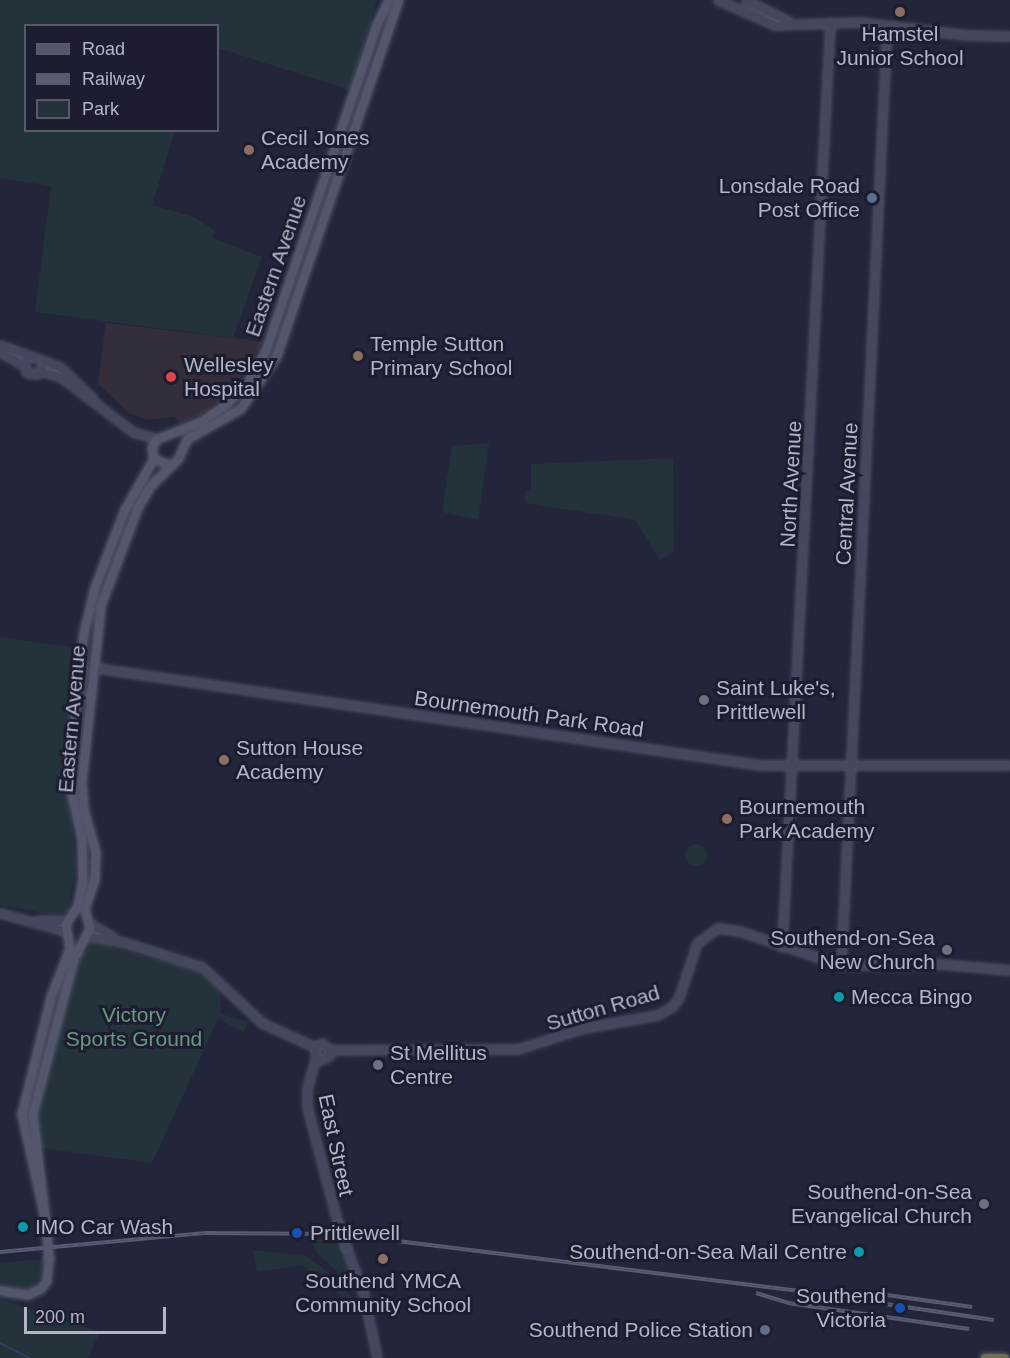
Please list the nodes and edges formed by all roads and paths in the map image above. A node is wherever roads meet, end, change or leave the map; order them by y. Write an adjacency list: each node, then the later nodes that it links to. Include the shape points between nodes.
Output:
1 (389, 0): 17 (main road, Eastern Avenue, via 377,25 266,351 247,384 225,406)
2 (399, 0): 19 (main road, Eastern Avenue, via 277,356 241,409 188,439)
3 (718, 0): 6 (street, via 768,23)
4 (746, 0): 6 (street, via 765,13)
5 (830, 22): 6 (street); 7 (street); 25 (street, North Avenue)
6 (796, 23)
7 (887, 25): 8 (street); 26 (street, Central Avenue)
8 (1010, 36)
9 (0, 345): 11 (street)
10 (0, 352): 13 (street)
11 (28, 356): 12 (street, via 38,356); 13 (street)
12 (42, 361): 14 (street); 15 (street, via 60,366)
13 (23, 364): 14 (street, via 30,374)
14 (40, 371): 15 (street, via 61,377)
15 (110, 416): 16 (street)
16 (133, 432): 18 (street); 20 (street)
17 (169, 436): 18 (main road, Eastern Avenue); 19 (main road)
18 (157, 439): 20 (main road, Eastern Avenue)
19 (182, 449): 21 (main road, Eastern Avenue, via 178,460)
20 (153, 455): 21 (main road); 22 (main road, Eastern Avenue, via 125,510 95,588)
21 (169, 465): 23 (main road, Eastern Avenue, via 142,500 105,594)
22 (82, 655): 23 (street); 24 (main road, Eastern Avenue)
23 (92, 668): 24 (street); 25 (street, Bournemouth Park Road, via 737,762); 31 (main road, Eastern Avenue, via 82,790 96,867)
24 (77, 710): 29 (main road, Eastern Avenue, via 71,757 72,794 83,856 80,897)
25 (794, 765): 26 (street, Bournemouth Park Road); 35 (street, North Avenue)
26 (851, 765): 27 (street, Bournemouth Park Road); 36 (street, Central Avenue)
27 (1010, 765)
28 (0, 913): 30 (street)
29 (70, 919): 30 (street); 31 (main road); 32 (main road, Eastern Avenue)
30 (33, 920): 32 (street)
31 (87, 921): 33 (main road, Eastern Avenue); 34 (street, Sutton Road)
32 (67, 934): 33 (main road); 43 (main road, Eastern Avenue, via 70,949 52,995 22,1114)
33 (86, 938): 34 (street, Sutton Road); 43 (main road, Eastern Avenue, via 74,960 35,1100 34,1134)
34 (123, 942): 38 (street, Sutton Road, via 202,967 262,1023)
35 (782, 947): 36 (street, Sutton Road); 39 (street, Sutton Road, via 733,929 715,929 697,943 679,997 666,1011 570,1031 526,1047)
36 (842, 965): 37 (street, Sutton Road, via 941,964)
37 (1010, 970)
38 (315, 1047): 39 (street, Sutton Road, via 324,1043); 40 (street)
39 (330, 1050): 41 (street)
40 (316, 1057): 41 (street); 42 (street, East Street)
41 (324, 1060): 42 (street, East Street)
42 (310, 1076): 45 (street, East Street, bridge, via 307,1096 311,1124 338,1224 363,1292)
43 (46, 1219): 44 (main road, Eastern Avenue, bridge, via 47,1281 28,1295)
44 (0, 1292)
45 (377, 1358)
46 (985, 1358): 47 (highway)
47 (1004, 1358)

